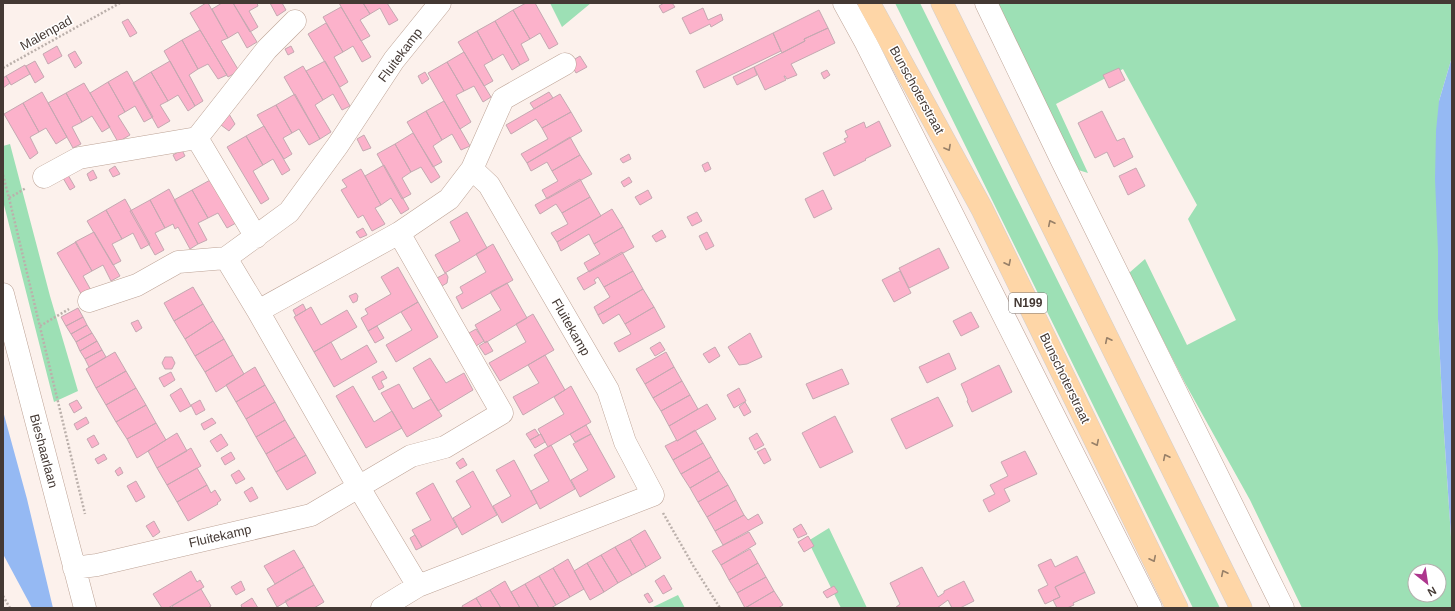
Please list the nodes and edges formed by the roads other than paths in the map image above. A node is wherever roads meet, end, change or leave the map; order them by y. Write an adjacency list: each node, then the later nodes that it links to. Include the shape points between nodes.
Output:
1 (440, 3): 12 (street, Fluitekamp, via 394,60 338,145 289,212)
2 (844, 3): 22 (street, Bunschoterstraat)
3 (869, 3): 23 (main road, Bunschoterstraat / N199, one-way to 23, via 982,209)
4 (942, 3): 24 (main road, one-way to 4)
5 (986, 3): 25 (street)
6 (295, 21): 8 (street, via 267,49)
7 (564, 64): 9 (street, via 503,99)
8 (197, 138): 10 (street, via 79,158); 12 (street)
9 (472, 169): 11 (street, via 449,199); 19 (street, Fluitekamp, via 490,185 608,390 625,442 653,495)
10 (44, 177)
11 (399, 233): 16 (street); 17 (street, Fluitekamp, via 502,413 445,447 411,456)
12 (256, 237): 13 (street, Fluitekamp)
13 (226, 258): 15 (street, via 178,262 137,285); 16 (street)
14 (3, 294): 18 (street, Bieshaarlaan)
15 (89, 301)
16 (258, 311): 17 (street)
17 (358, 486): 18 (street, Fluitekamp, via 311,515); 19 (street)
18 (74, 568): 20 (street, Bieshaarlaan)
19 (418, 586): 21 (street)
20 (85, 608)
21 (382, 608)
22 (1151, 608)
23 (1177, 608)
24 (1241, 608)
25 (1283, 608)

